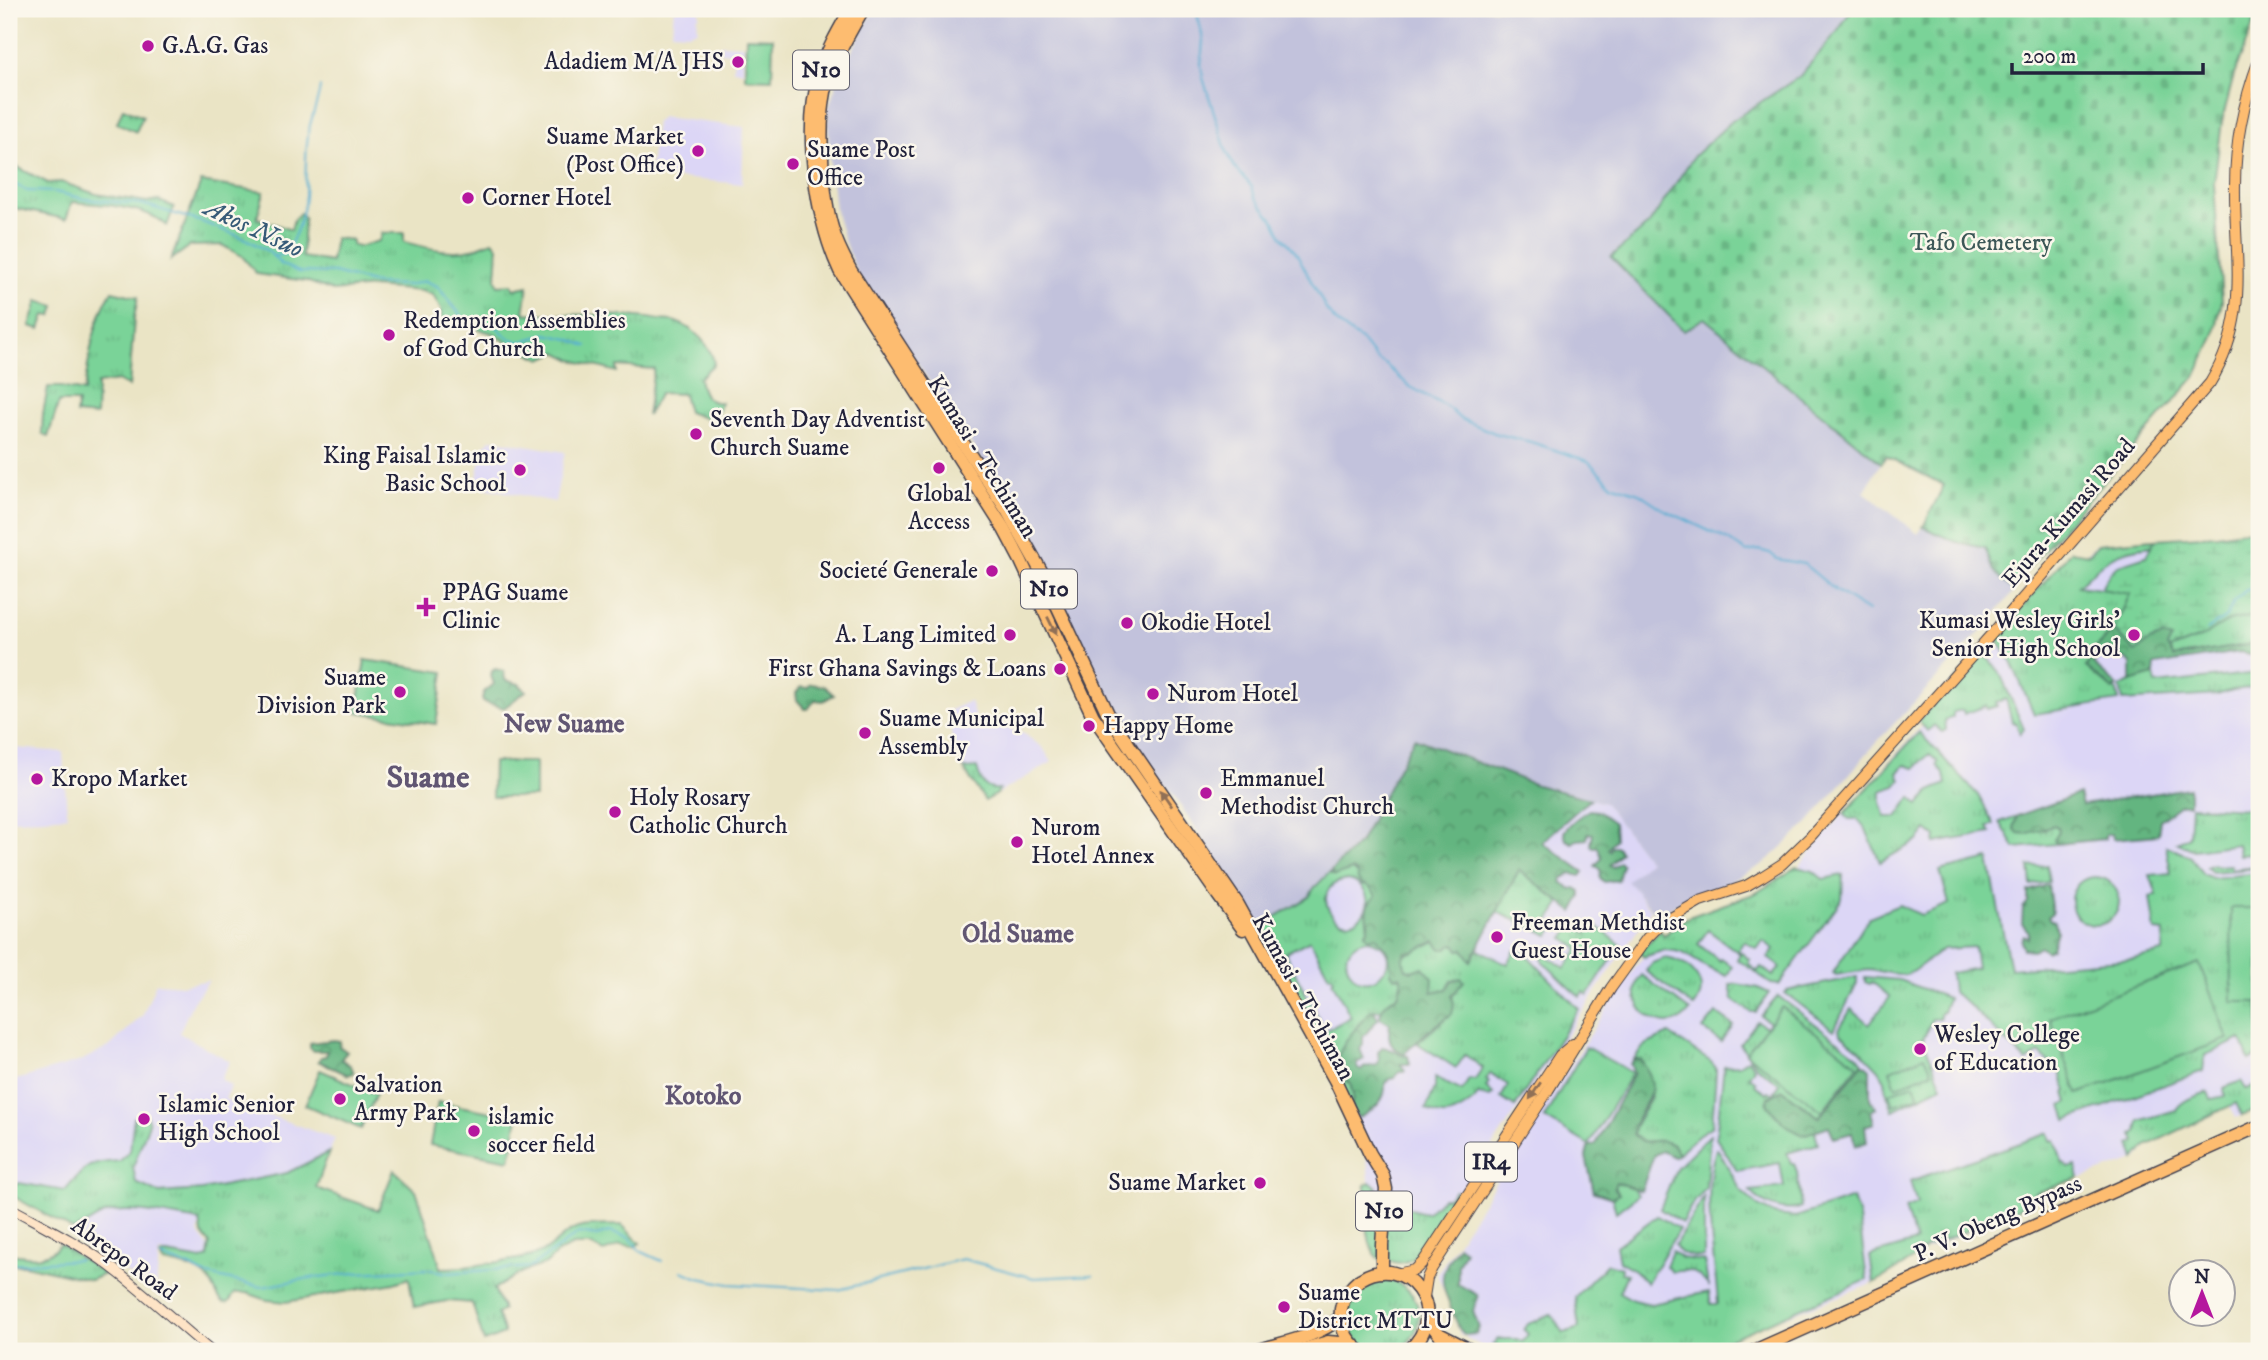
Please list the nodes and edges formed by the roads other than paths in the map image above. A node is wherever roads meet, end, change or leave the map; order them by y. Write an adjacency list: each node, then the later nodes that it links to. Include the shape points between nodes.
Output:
1 (851, 9): 7 (highway, Kumasi - Techiman / N10, one-way to 7, via 826,56 812,122 818,198 833,256 1004,529 1093,716 1258,951 1352,1133)
2 (863, 9): 7 (highway, N10, one-way to 2, via 1335,1080 1237,903 1105,708 1008,512 842,255 826,192 823,108 838,54)
3 (2259, 61): 4 (main road, Ejura-Kumasi Road / IR4, via 2247,95 2235,169 2236,316 2225,355 2210,383 1810,837 1782,864 1746,886 1700,901 1662,923 1626,966)
4 (1578, 1039): 10 (main road, IR4, one-way to 10, via 1560,1055 1423,1262 1415,1270); 12 (main road, IR4, via 1432,1268)
5 (2259, 1126): 11 (highway, P. V. Obeng Bypass)
6 (2259, 1135): 11 (highway, P. V. Obeng Bypass)
7 (1370, 1154): 9 (highway, N10, via 1386,1189)
8 (9, 1208): 16 (main road, Abrepo Road, via 106,1263)
9 (1382, 1272): 10 (highway); 13 (highway, via 1351,1287)
10 (1396, 1274): 12 (highway, via 1408,1279)
11 (1925, 1278): 22 (highway, P. V. Obeng Bypass); 23 (highway, P. V. Obeng Bypass)
12 (1424, 1297): 14 (highway)
13 (1341, 1317): 15 (highway, via 1344,1332); 17 (highway, via 1315,1333)
14 (1427, 1320): 19 (highway, via 1424,1333); 21 (highway, via 1439,1334)
15 (1356, 1348): 18 (highway, via 1328,1342)
16 (211, 1351)
17 (1256, 1351)
18 (1298, 1351)
19 (1410, 1351): 20 (highway)
20 (1447, 1351)
21 (1472, 1351)
22 (1754, 1351)
23 (1772, 1351)

